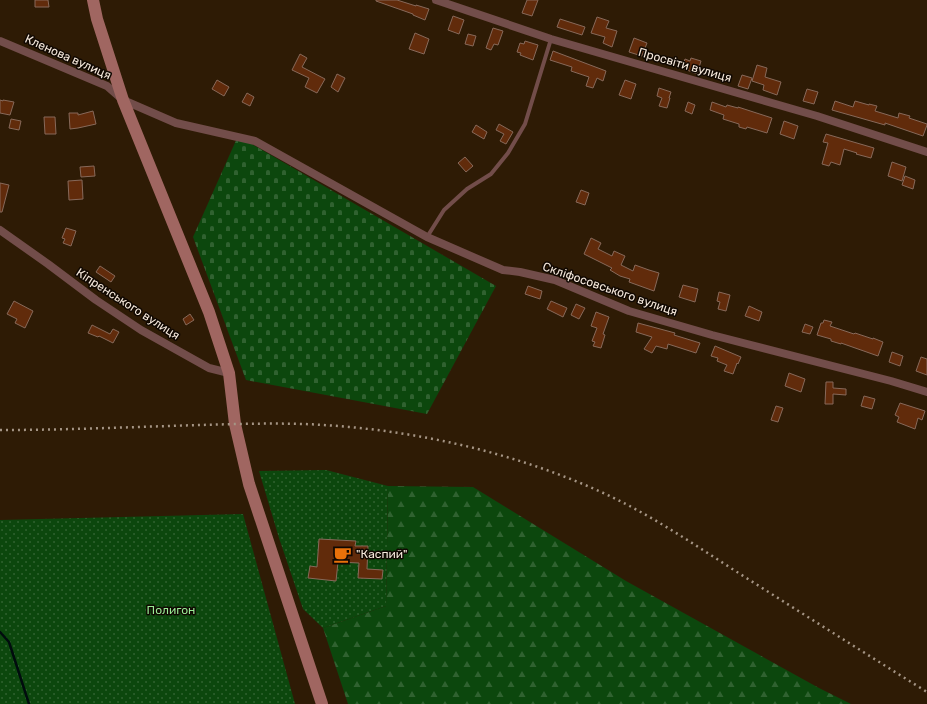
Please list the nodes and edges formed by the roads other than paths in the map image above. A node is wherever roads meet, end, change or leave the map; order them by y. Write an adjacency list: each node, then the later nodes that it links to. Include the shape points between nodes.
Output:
1 (93, 0): 5 (main road)
2 (436, 0): 3 (street, Просвіти вулиця)
3 (550, 39): 6 (street, Просвіти вулиця, via 817,116); 8 (lane, via 525,124 508,153 491,174 467,189 444,210)
4 (0, 41): 5 (street, Кленова вулиця, via 107,86)
5 (124, 100): 8 (street, Скліфосовського вулиця, via 176,122 255,141); 9 (main road, via 209,312)
6 (927, 152)
7 (0, 230): 9 (street, Кіпренського вулиця, via 141,330 209,368)
8 (427, 237): 10 (street, Скліфосовського вулиця, via 503,270 555,280 629,311)
9 (229, 373): 11 (main road, via 235,424 249,484)
10 (927, 392)
11 (322, 704)

